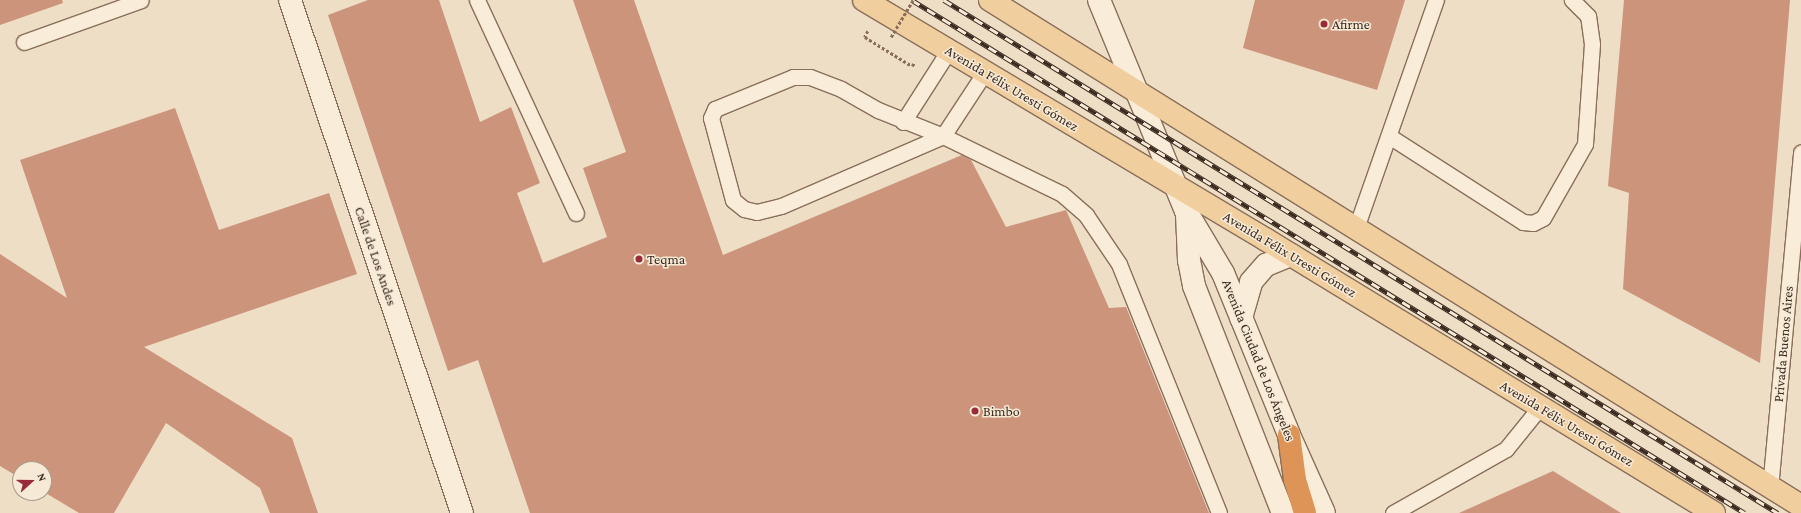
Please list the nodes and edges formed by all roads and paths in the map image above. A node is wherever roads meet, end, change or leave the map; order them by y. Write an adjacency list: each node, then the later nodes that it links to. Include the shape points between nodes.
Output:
1 (141, 0): 11 (lane)
2 (290, 0): 29 (main road, Calle de Los Andes)
3 (477, 0): 21 (lane)
4 (864, 0): 12 (main road, Avenida Félix Uresti Gómez)
5 (913, 0): 10 (path, bridge)
6 (990, 0): 14 (main road)
7 (1099, 0): 14 (main road, Avenida Ciudad de Los Ángeles)
8 (1436, 0): 17 (lane)
9 (1572, 0): 17 (lane, via 1588,16 1592,44 1586,144 1543,218 1533,223 1523,222)
10 (891, 37)
11 (24, 42)
12 (949, 50): 13 (main road, Avenida Félix Uresti Gómez); 15 (lane)
13 (985, 72): 16 (lane); 19 (main road, Avenida Félix Uresti Gómez)
14 (1137, 90): 19 (main road, Avenida Ciudad de Los Ángeles); 22 (main road)
15 (903, 122): 16 (lane); 16 (lane, via 810,77 793,77 724,102 715,108 711,118 733,200 744,210 757,212 781,206)
16 (944, 136): 30 (lane, via 1062,194 1086,215 1104,239 1136,303)
17 (1389, 136): 22 (lane)
18 (1801, 152): 27 (lane, Privada Buenos Aires)
19 (1176, 185): 20 (main road, Avenida Ciudad de Los Ángeles); 23 (main road, Avenida Félix Uresti Gómez)
20 (1186, 211): 24 (main road, Avenida Ciudad de Los Ángeles, via 1223,273); 31 (main road, Avenida Ciudad de Los Ángeles, via 1189,260 1194,286)
21 (576, 213)
22 (1356, 228): 27 (main road)
23 (1291, 255): 24 (main road, via 1266,265 1251,282); 25 (main road, Avenida Félix Uresti Gómez)
24 (1241, 318): 26 (main road, Avenida Ciudad de Los Ángeles)
25 (1540, 407): 34 (lane, via 1506,449); 35 (main road, Avenida Félix Uresti Gómez)
26 (1289, 435): 32 (highway, via 1295,480); 33 (main road, Avenida Ciudad de Los Ángeles)
27 (1770, 488): 28 (main road)
28 (1801, 506)
29 (462, 513)
30 (1219, 513)
31 (1283, 513)
32 (1305, 513)
33 (1324, 513)
34 (1393, 513)
35 (1714, 513)

